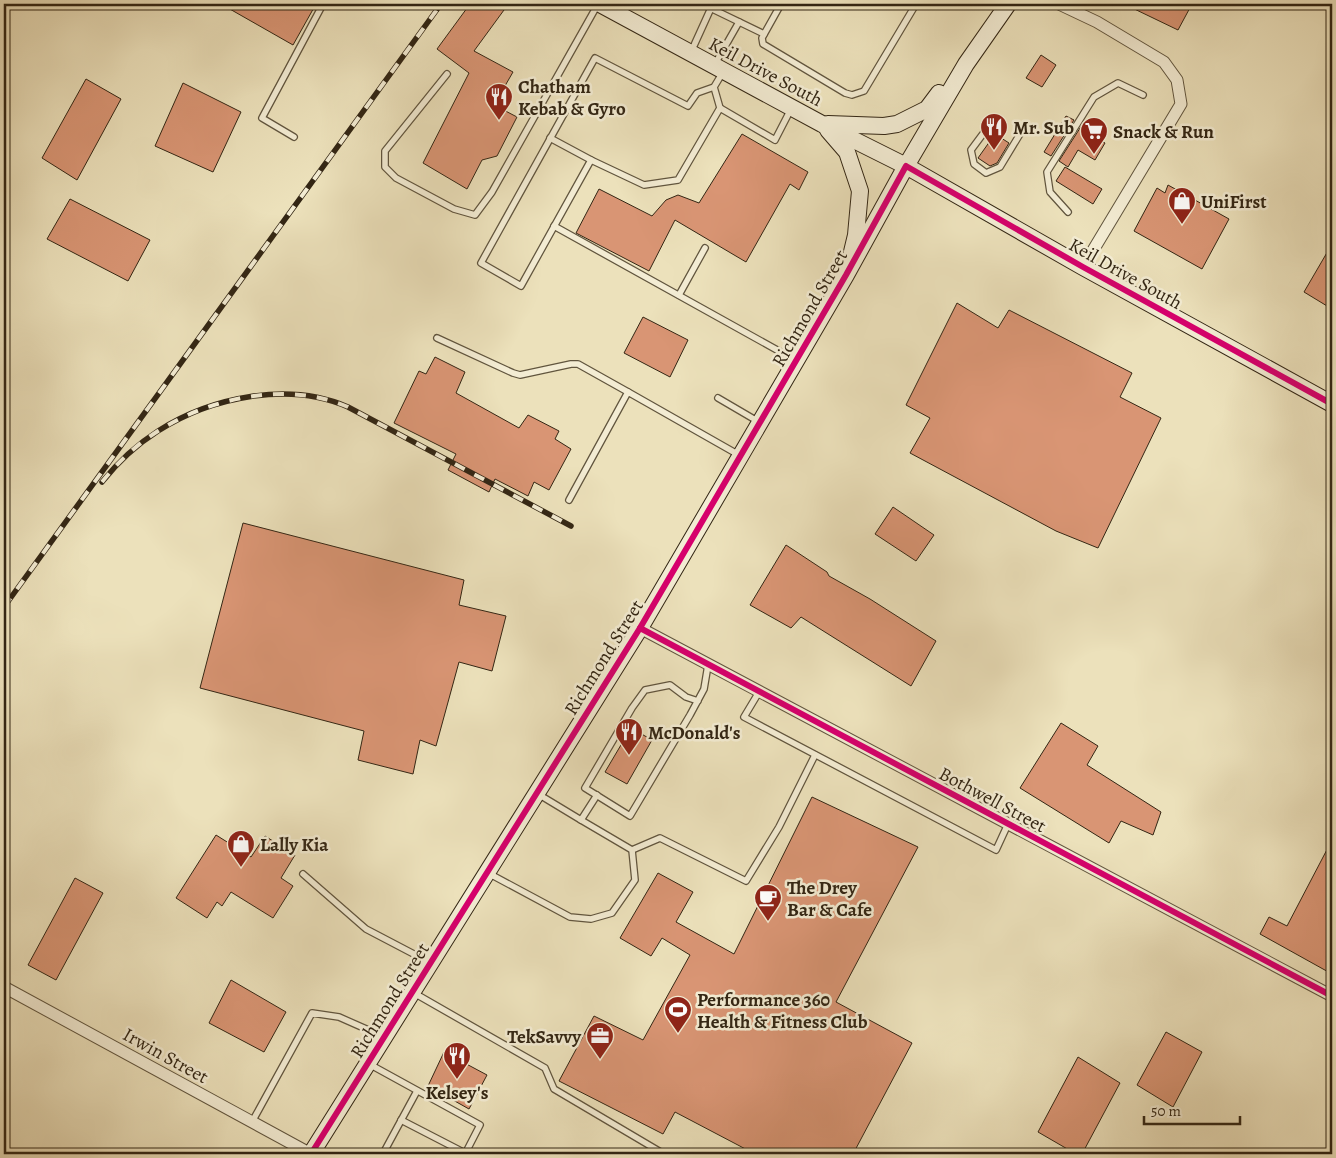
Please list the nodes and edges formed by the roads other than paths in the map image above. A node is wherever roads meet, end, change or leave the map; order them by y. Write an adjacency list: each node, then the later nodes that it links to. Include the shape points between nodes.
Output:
1 (324, 4): 22 (lane, via 262,118)
2 (599, 4): 11 (main road, Keil Drive South); 14 (lane, via 492,192 474,215 454,209 396,178 385,167 385,151)
3 (702, 4): 8 (lane)
4 (782, 4): 10 (lane)
5 (916, 4): 10 (lane, via 864,91 852,95 768,48 763,44)
6 (1008, 4): 12 (main road, Richmond Street)
7 (1059, 4): 29 (street, via 1097,22 1164,62 1177,80 1181,104)
8 (711, 8): 9 (lane); 11 (lane)
9 (739, 22): 10 (lane); 13 (lane)
10 (764, 34)
11 (690, 52): 13 (main road, Keil Drive South)
12 (966, 64): 20 (main road, via 927,109 897,124); 25 (main road, Richmond Street)
13 (719, 68): 15 (lane); 18 (main road, Keil Drive South)
14 (447, 74)
15 (714, 87): 17 (lane); 23 (lane, via 697,93 688,106 595,58)
16 (1143, 95): 26 (lane, via 1118,83 1094,97 1047,172 1050,192)
17 (720, 108): 18 (lane, via 775,140); 24 (lane, via 678,180 644,185)
18 (792, 108): 20 (main road, Keil Drive South)
19 (994, 119): 21 (lane, via 972,150 974,164 986,173 1000,167)
20 (822, 124): 25 (main road, Keil Drive South); 30 (main road, via 847,152 860,191 856,235)
21 (1020, 134)
22 (294, 137)
23 (550, 138): 24 (lane); 27 (lane, via 481,263 521,286)
24 (591, 160): 27 (lane)
25 (906, 166): 29 (main road, Keil Drive South); 30 (main road, Richmond Street)
26 (1068, 212)
27 (554, 226): 31 (lane)
28 (705, 248): 31 (lane)
29 (1083, 267): 36 (main road, Keil Drive South)
30 (846, 275): 33 (main road, Richmond Street)
31 (679, 295): 33 (lane)
32 (437, 338): 34 (lane, via 513,374 578,364)
33 (796, 360): 37 (main road, Richmond Street)
34 (628, 392): 38 (lane); 39 (lane)
35 (718, 398): 37 (lane)
36 (1332, 404)
37 (759, 422): 38 (main road, Richmond Street)
38 (740, 455): 40 (main road, Richmond Street)
39 (569, 500)
40 (640, 628): 41 (street, Bothwell Street); 45 (main road, Richmond Street)
41 (708, 664): 42 (street, Bothwell Street); 43 (lane, via 704,689)
42 (760, 692): 44 (lane, via 744,718); 48 (street, Bothwell Street)
43 (698, 701): 46 (lane, via 630,816); 46 (lane, via 670,685 645,690 585,788)
44 (815, 755): 48 (lane, via 996,850); 49 (lane, via 779,827 746,881 660,838)
45 (536, 793): 47 (lane); 50 (main road, Richmond Street)
46 (597, 795): 47 (lane)
47 (582, 820): 49 (lane)
48 (1008, 824): 55 (street, Bothwell Street)
49 (632, 850): 50 (lane, via 635,880 612,913 591,919 570,917)
50 (487, 872): 52 (main road, Richmond Street)
51 (303, 874): 52 (lane, via 366,928)
52 (430, 963): 54 (main road, Richmond Street)
53 (4, 987): 60 (street, Irwin Street)
54 (412, 992): 56 (main road, Richmond Street); 64 (lane, via 545,1068 554,1089)
55 (1332, 996)
56 (384, 1037): 57 (main road, Richmond Street); 60 (lane, via 339,1017 312,1013)
57 (367, 1063): 58 (lane); 61 (main road, Richmond Street)
58 (417, 1091): 59 (lane); 63 (lane, via 480,1125)
59 (401, 1120): 62 (lane, via 385,1150); 63 (lane)
60 (252, 1122): 61 (street, Irwin Street)
61 (311, 1154)
62 (394, 1154)
63 (465, 1154)
64 (664, 1154)

